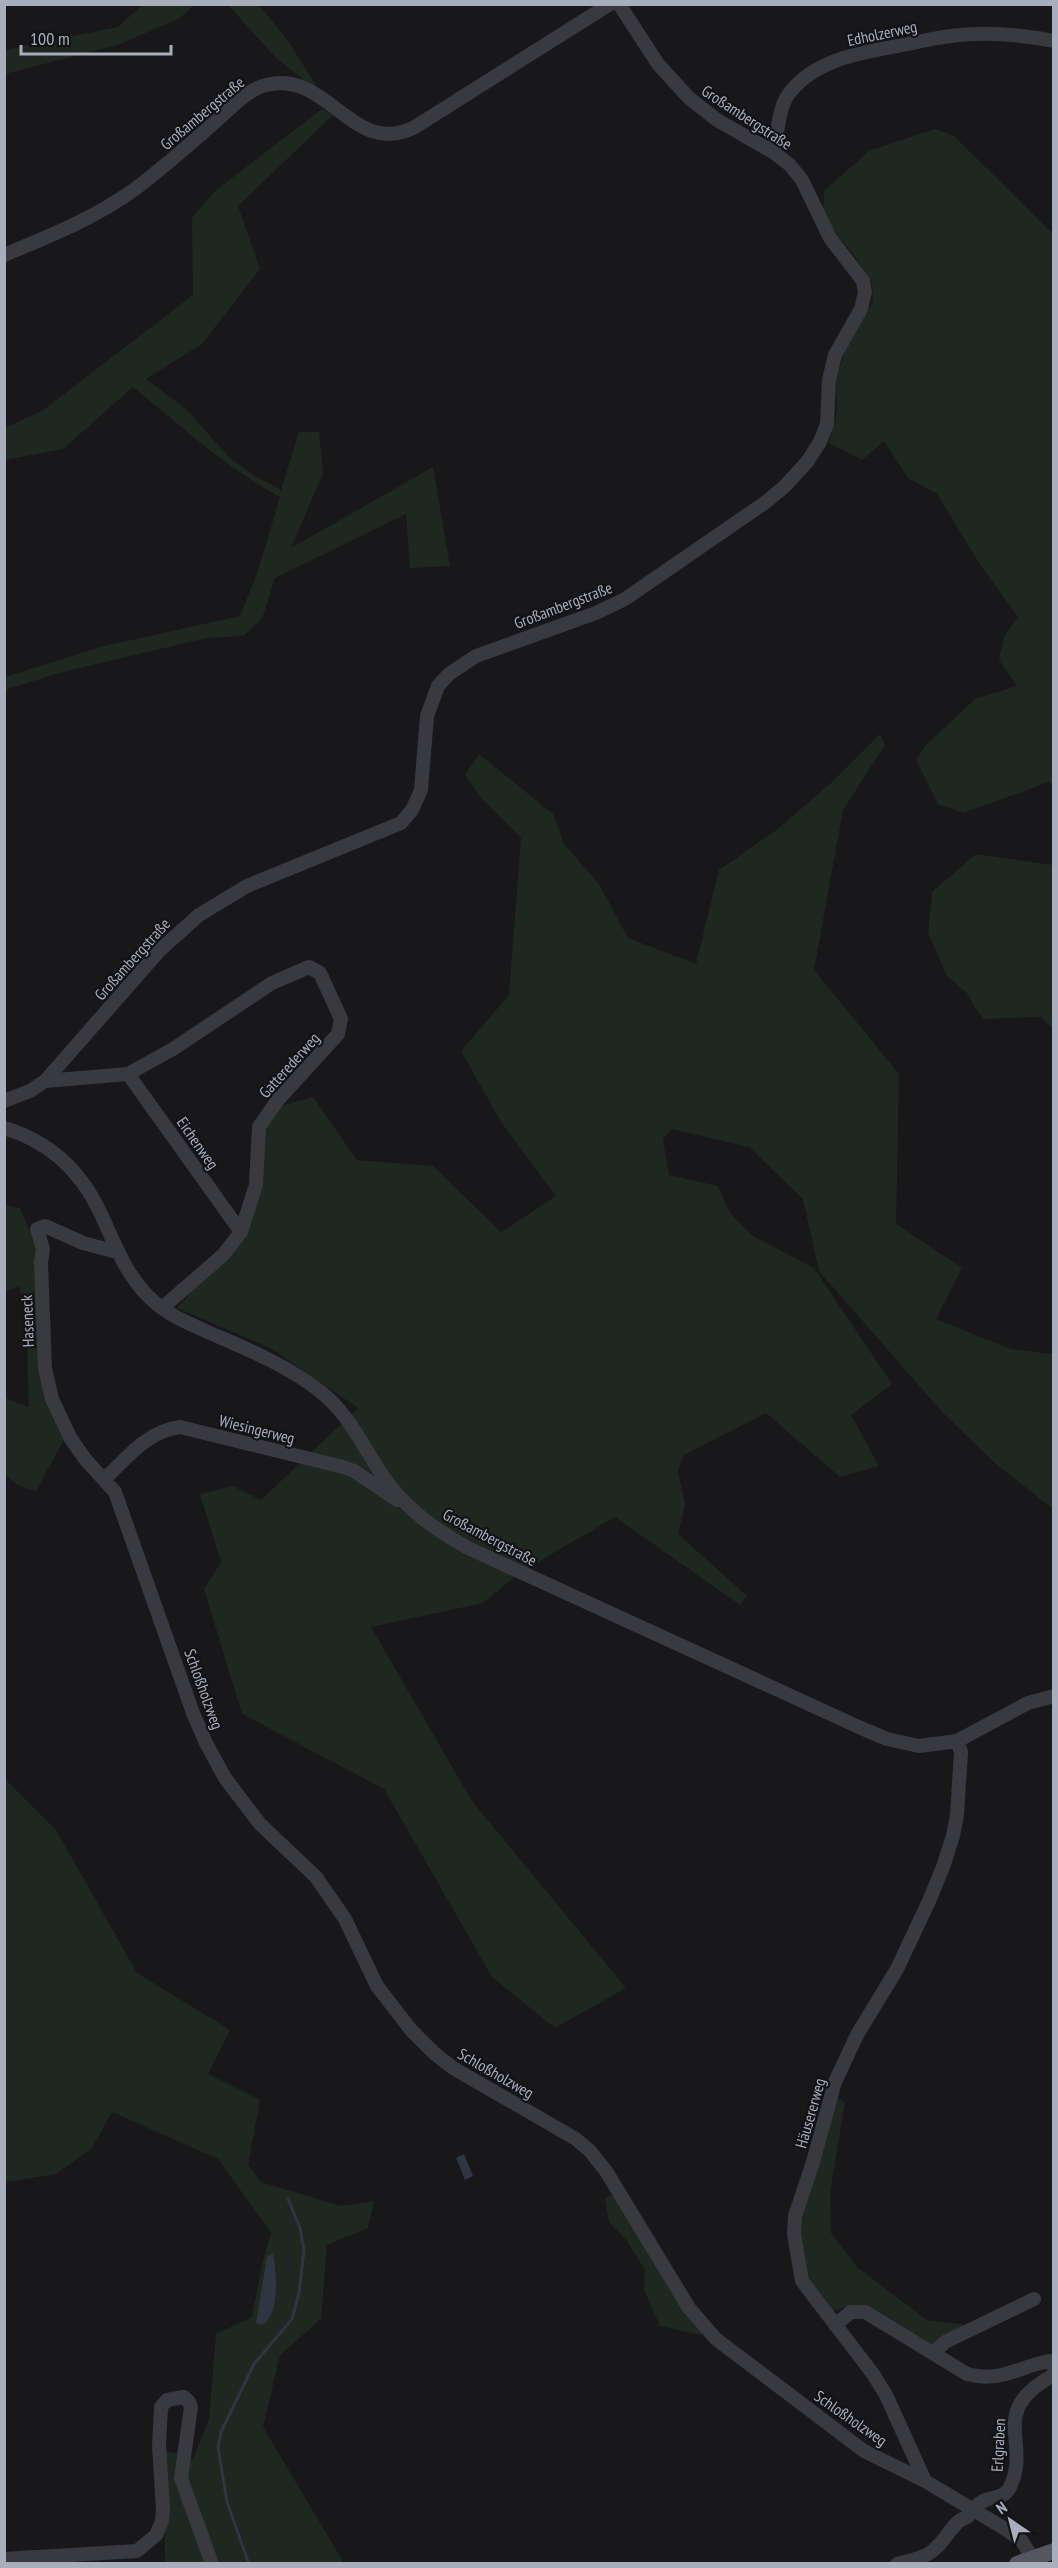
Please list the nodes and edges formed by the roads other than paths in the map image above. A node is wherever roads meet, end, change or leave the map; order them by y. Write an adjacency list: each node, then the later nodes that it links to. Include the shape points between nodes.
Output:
1 (610, 4): 5 (street, Großambergstraße, via 415,127 393,135 371,132 301,88 281,83 258,88 117,202)
2 (619, 4): 4 (street, Großambergstraße, via 658,64 689,98 717,120)
3 (1053, 41): 4 (street, Edholzerweg, via 974,34 847,56 816,70 790,92)
4 (773, 152): 7 (street, Großambergstraße, via 790,165 807,187 830,238 863,281 865,292 861,309 835,356 829,380 827,424 807,462 766,502 625,599 476,656 449,674 436,692 427,716 421,790 408,817 247,886 199,915 160,950)
5 (4, 255)
6 (128, 1074): 7 (street, Gatterederweg); 10 (street, Eichenweg); 10 (street, Gatterederweg, via 272,983 309,967 320,973 341,1019 338,1034 277,1101 260,1126 256,1185)
7 (45, 1082): 8 (street, Großambergstraße)
8 (4, 1101)
9 (4, 1128): 11 (street, Großambergstraße, via 34,1139 64,1159 99,1210)
10 (241, 1232): 12 (street, Gatterederweg, via 223,1256)
11 (117, 1252): 12 (street, Großambergstraße, via 142,1290); 13 (street, Haseneck, via 83,1243 45,1226 38,1229 43,1250 45,1368 52,1399 71,1439)
12 (162, 1308): 14 (street, Großambergstraße, via 322,1392 350,1422)
13 (105, 1479): 14 (street, Wiesingerweg, via 149,1438 180,1427 343,1467); 22 (street, Schloßholzweg, via 125,1517 206,1743 225,1778 254,1817 316,1877 332,1899 388,2002 434,2054 568,2133 590,2151 689,2308 716,2339 864,2451)
14 (408, 1507): 16 (street, Großambergstraße, via 468,1548 861,1728 919,1746)
15 (1053, 1696): 16 (street, Großambergstraße, via 1028,1703)
16 (957, 1742): 18 (street, Häusererweg, via 962,1752 957,1815 950,1846 897,1969 835,2082 795,2216 802,2281)
17 (1034, 2299): 19 (street, via 945,2342)
18 (835, 2325): 19 (street, via 852,2312 865,2312); 22 (street, Häusererweg, via 886,2395)
19 (933, 2352): 20 (street, via 967,2374 979,2377 1004,2376 1049,2361)
20 (1053, 2367)
21 (1053, 2376): 23 (street, Erlgraben, via 1029,2394 1016,2411 1016,2463 1010,2488)
22 (925, 2481): 23 (street, Schloßholzweg)
23 (974, 2510): 27 (street, Schloßholzweg, via 1022,2541); 29 (street, via 934,2550)
24 (1053, 2551): 27 (main road)
25 (137, 2558): 26 (street); 28 (street, via 162,2521 161,2407 167,2400 184,2397 190,2408 180,2478)
26 (4, 2559)
27 (1024, 2561)
28 (212, 2564)
29 (897, 2564)

